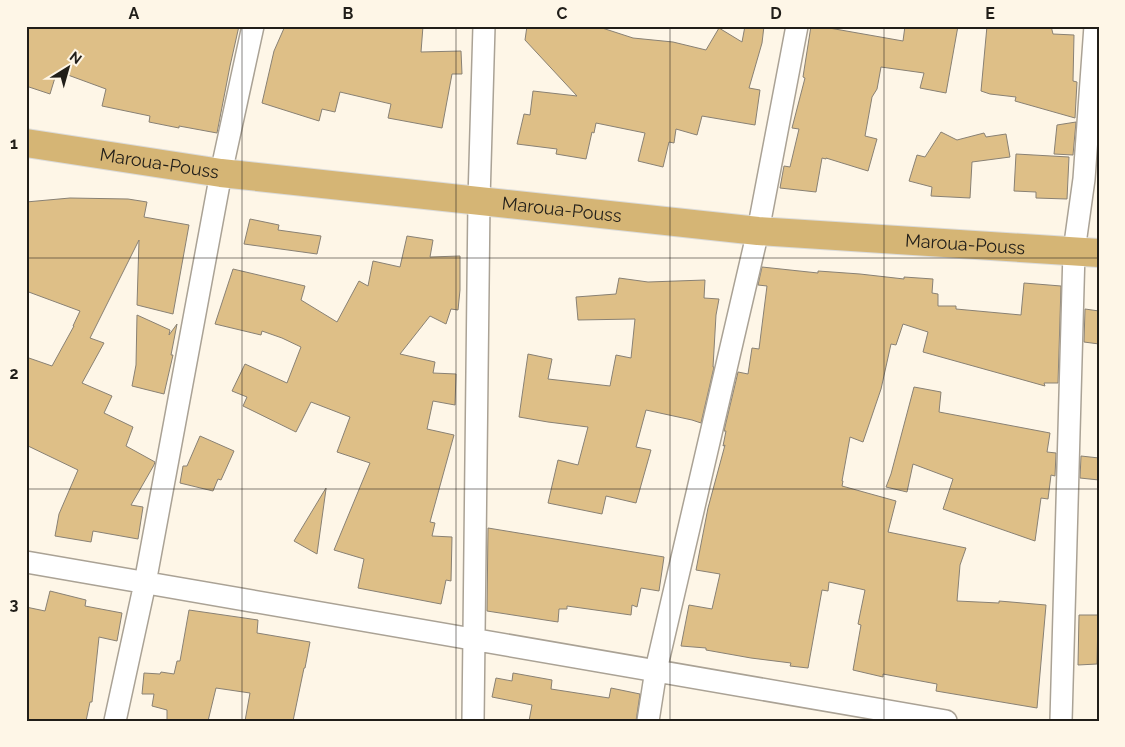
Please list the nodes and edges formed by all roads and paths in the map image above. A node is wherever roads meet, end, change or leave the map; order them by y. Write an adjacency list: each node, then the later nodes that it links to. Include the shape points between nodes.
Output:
1 (253, 26): 6 (street)
2 (484, 26): 7 (street)
3 (796, 26): 8 (street)
4 (1095, 26): 9 (street, via 1084,178)
5 (26, 143): 6 (main road, Maroua-Pouss)
6 (221, 173): 7 (main road, Maroua-Pouss); 11 (street)
7 (479, 200): 8 (main road, Maroua-Pouss); 12 (street)
8 (758, 231): 9 (main road, Maroua-Pouss); 13 (street)
9 (1086, 252): 18 (street)
10 (26, 562): 11 (street)
11 (145, 582): 12 (street); 14 (street)
12 (474, 639): 13 (street); 15 (street)
13 (656, 670): 16 (street); 17 (street)
14 (115, 721)
15 (473, 721)
16 (648, 721)
17 (946, 721)
18 (1061, 721)

